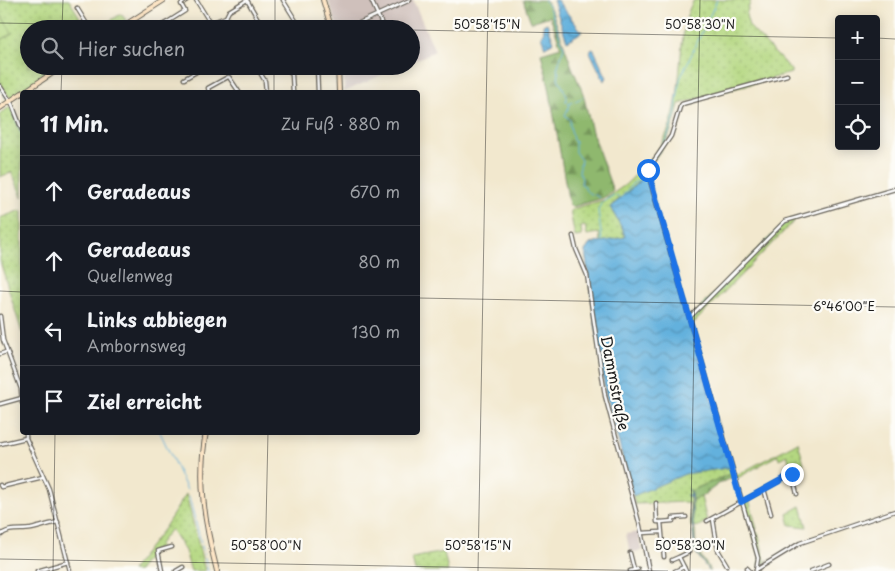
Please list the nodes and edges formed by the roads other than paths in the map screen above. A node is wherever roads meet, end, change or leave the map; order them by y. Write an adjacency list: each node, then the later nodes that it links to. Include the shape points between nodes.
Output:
1 (164, 0): 15 (main road)
2 (187, 0): 16 (street, via 181,4 185,11)
3 (202, 0): 9 (street)
4 (238, 0): 10 (street)
5 (283, 0): 20 (street)
6 (323, 0): 21 (main road)
7 (371, 0): 12 (street)
8 (410, 0): 12 (street)
9 (197, 1): 17 (street)
10 (240, 4): 13 (street, via 229,11); 19 (street, via 247,0)
11 (77, 8): 14 (street)
12 (378, 14): 22 (street); 23 (street)
13 (226, 18): 18 (street)
14 (84, 20)
15 (133, 20)
16 (171, 20)
17 (210, 20)
18 (218, 20)
19 (259, 20)
20 (295, 20)
21 (327, 20)
22 (365, 20)
23 (380, 20)
24 (50, 75): 33 (main road)
25 (191, 75): 31 (street)
26 (261, 75): 36 (street)
27 (292, 75): 37 (street)
28 (317, 75): 38 (street)
29 (338, 75): 39 (main road)
30 (787, 75): 47 (street, via 682,104 668,141 647,168)
31 (184, 79)
32 (0, 86): 41 (street)
33 (27, 90)
34 (208, 90): 35 (street, via 228,77)
35 (238, 90)
36 (266, 90)
37 (292, 90)
38 (318, 90)
39 (339, 90)
40 (20, 95): 41 (main road)
41 (10, 101): 42 (main road); 43 (street)
42 (0, 108)
43 (20, 125)
44 (895, 189): 47 (street, via 785,220)
45 (573, 236): 70 (street, Dammstraße, via 587,275 605,396)
46 (0, 316): 48 (street)
47 (690, 317): 60 (street)
48 (6, 352): 49 (street); 50 (street)
49 (0, 354)
50 (20, 387)
51 (20, 399): 52 (street)
52 (0, 404)
53 (206, 435): 92 (main road, via 203,502)
54 (26, 438): 55 (street); 56 (street)
55 (0, 444)
56 (43, 477): 57 (street); 67 (street)
57 (0, 485)
58 (764, 489): 59 (street, via 792,474); 60 (street); 63 (street)
59 (797, 494)
60 (741, 502): 65 (street); 97 (street, via 758,558)
61 (656, 503): 68 (street, via 657,522)
62 (895, 511): 97 (street, via 800,544)
63 (771, 514)
64 (686, 516): 68 (street)
65 (713, 519): 66 (street); 80 (street, via 718,550)
66 (707, 521)
67 (58, 522): 71 (street, via 15,529); 78 (street)
68 (660, 522): 69 (street)
69 (661, 532): 70 (street); 75 (street)
70 (642, 534): 93 (street, Dammstraße)
71 (0, 536)
72 (172, 547): 81 (street, via 158,551)
73 (689, 552): 76 (street)
74 (630, 553): 86 (street)
75 (664, 557)
76 (679, 557): 77 (street); 83 (street)
77 (672, 560)
78 (68, 562): 87 (street); 88 (street)
79 (829, 564): 98 (street)
80 (727, 565)
81 (161, 566): 89 (street); 90 (street)
82 (183, 567): 91 (street)
83 (684, 567): 94 (street); 95 (street)
84 (747, 568): 96 (street)
85 (638, 569): 86 (street)
86 (632, 570)
87 (37, 571)
88 (70, 571)
89 (158, 571)
90 (162, 571)
91 (176, 571)
92 (217, 571)
93 (649, 571)
94 (675, 571)
95 (686, 571)
96 (750, 571)
97 (756, 571)
98 (811, 571)

